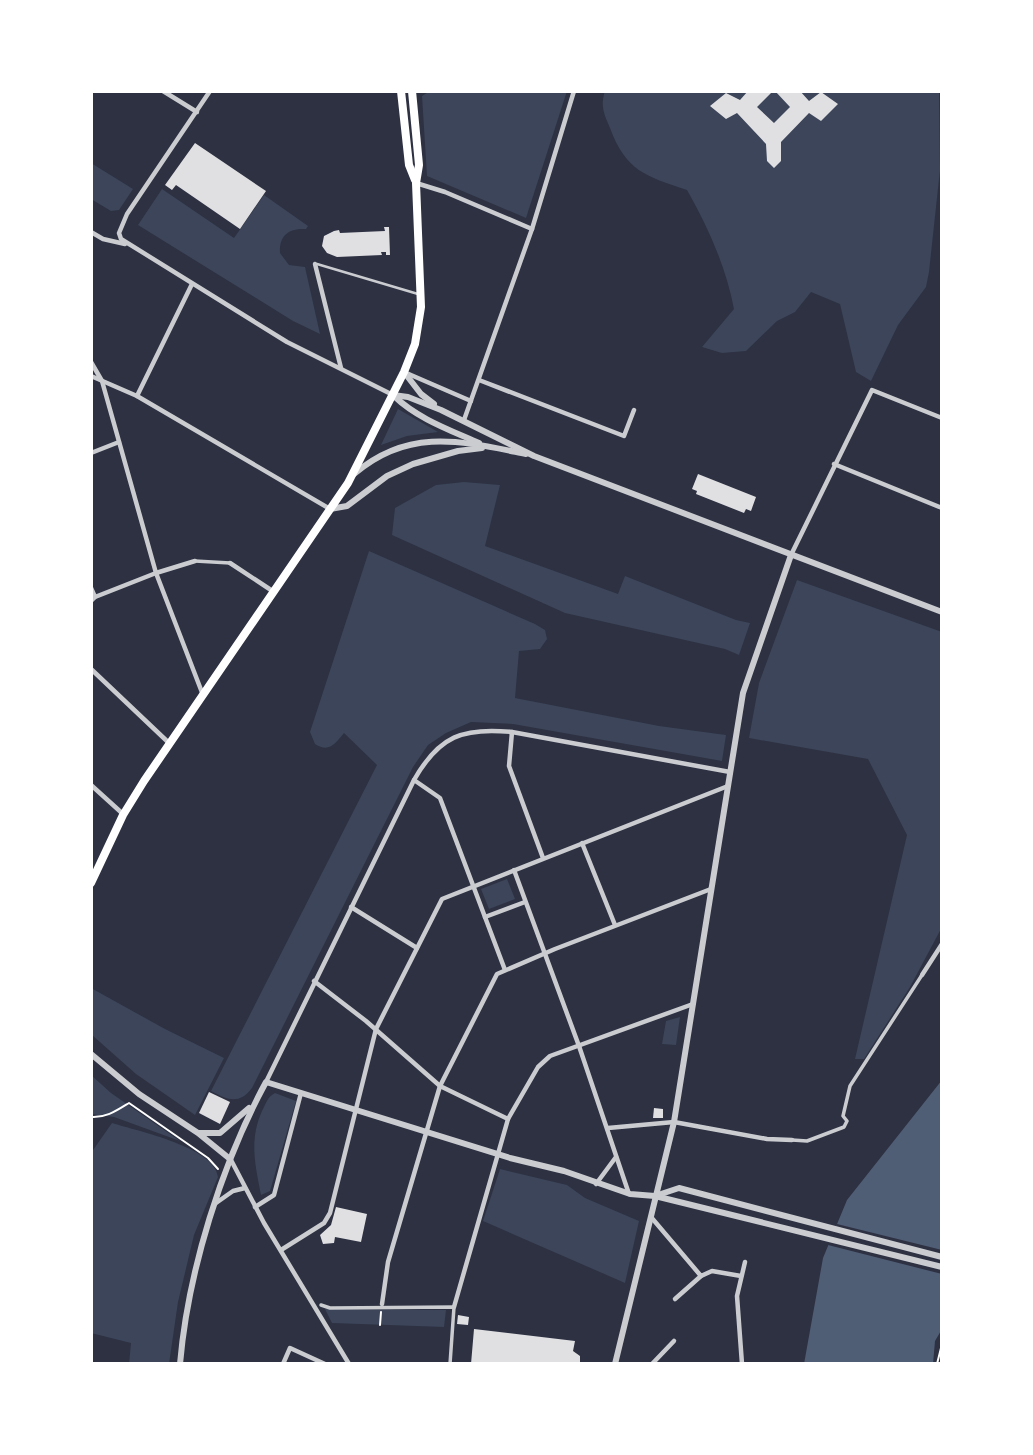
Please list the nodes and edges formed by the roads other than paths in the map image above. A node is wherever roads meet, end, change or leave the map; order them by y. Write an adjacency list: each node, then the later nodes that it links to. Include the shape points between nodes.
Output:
1 (163, 91): 6 (street)
2 (210, 91): 6 (street)
3 (401, 91): 7 (main road)
4 (412, 91): 7 (main road, via 419,165)
5 (574, 91): 8 (street)
6 (197, 112): 10 (street, via 121,225 121,239)
7 (416, 183): 8 (street); 13 (main road)
8 (532, 229): 18 (street)
9 (91, 232): 10 (street)
10 (130, 246): 12 (street)
11 (314, 264): 13 (lane); 15 (street)
12 (192, 284): 15 (street, via 286,342); 21 (street)
13 (421, 295): 16 (main road, via 419,326)
14 (91, 362): 19 (street)
15 (341, 369): 20 (street)
16 (404, 372): 20 (main road); 22 (street); 23 (street)
17 (91, 376): 19 (street)
18 (479, 380): 22 (street); 24 (street, via 624,436)
19 (103, 381): 21 (street); 27 (street)
20 (393, 395): 23 (street); 28 (street, via 438,425); 32 (main road)
21 (137, 396): 34 (street)
22 (471, 401): 26 (street)
23 (441, 410): 26 (street)
24 (634, 410)
25 (942, 418): 31 (street, via 872,390)
26 (464, 420): 30 (street)
27 (119, 442): 29 (street); 38 (street)
28 (491, 447): 30 (street); 32 (street, via 454,440 418,442 378,456); 34 (street, via 413,464 347,506)
29 (91, 453)
30 (534, 456): 35 (street)
31 (834, 464): 33 (street); 35 (street)
32 (352, 476): 34 (main road)
33 (942, 508)
34 (330, 509): 40 (main road)
35 (791, 555): 42 (street); 47 (street, via 743,693)
36 (195, 561): 37 (street); 38 (street)
37 (230, 563): 40 (street)
38 (156, 573): 41 (street); 44 (street)
39 (91, 588): 41 (street)
40 (274, 592): 44 (main road)
41 (93, 599)
42 (942, 612)
43 (91, 669): 46 (street)
44 (203, 695): 46 (main road)
45 (512, 732): 47 (street); 48 (street, via 487,730 451,737 430,754); 53 (street, via 509,766)
46 (169, 743): 51 (main road)
47 (730, 772): 50 (street)
48 (414, 780): 56 (street, via 440,798); 59 (street)
49 (91, 785): 51 (street)
50 (728, 786): 52 (street); 57 (street)
51 (123, 815): 55 (main road)
52 (582, 844): 53 (street); 61 (street)
53 (543, 858): 54 (street)
54 (514, 870): 56 (street); 58 (street)
55 (91, 883)
56 (473, 886): 60 (street); 63 (street, via 442,899)
57 (711, 888): 61 (street); 68 (street)
58 (525, 901): 60 (street); 64 (street)
59 (351, 907): 63 (street); 67 (street)
60 (485, 917): 65 (street)
61 (615, 925): 64 (street)
62 (942, 944): 66 (street)
63 (417, 948): 69 (street)
64 (544, 954): 65 (street); 70 (street)
65 (505, 970): 74 (street, via 497,974)
66 (922, 975): 84 (street, via 850,1086 844,1127 807,1141)
67 (314, 981): 69 (street); 72 (street)
68 (693, 1004): 70 (street); 80 (street)
69 (376, 1029): 74 (street); 78 (street)
70 (579, 1046): 79 (street, via 550,1056 538,1067); 81 (street)
71 (91, 1054): 83 (street, via 139,1094)
72 (265, 1082): 73 (street); 75 (street)
73 (277, 1085): 75 (street); 76 (street)
74 (440, 1086): 79 (street); 82 (street)
75 (260, 1093): 77 (street)
76 (301, 1093): 78 (street); 93 (street, via 274,1195)
77 (253, 1104): 83 (street, via 220,1133); 87 (street)
78 (355, 1109): 82 (street); 95 (street, via 330,1213 324,1223)
79 (508, 1119): 85 (street)
80 (674, 1122): 81 (street); 84 (street); 91 (street)
81 (608, 1128): 86 (street)
82 (425, 1131): 85 (street); 103 (street, via 388,1262)
83 (198, 1133): 87 (street)
84 (792, 1140)
85 (498, 1155): 88 (street); 104 (street)
86 (617, 1156): 88 (street); 90 (street)
87 (230, 1159): 89 (street); 92 (street)
88 (596, 1184): 90 (street)
89 (245, 1188): 92 (street); 93 (street)
90 (630, 1194): 91 (street)
91 (655, 1196): 94 (street); 96 (street, via 679,1188); 98 (street)
92 (216, 1203): 106 (street, via 192,1282)
93 (255, 1207): 95 (street)
94 (651, 1217): 99 (street); 111 (street)
95 (281, 1250): 109 (street)
96 (942, 1257)
97 (745, 1262): 100 (street)
98 (942, 1266)
99 (701, 1276): 100 (street, via 712,1271); 101 (street)
100 (741, 1276): 113 (street, via 737,1296)
101 (676, 1299)
102 (321, 1305): 103 (street)
103 (382, 1306): 104 (street)
104 (454, 1307): 110 (street)
105 (674, 1341): 112 (street)
106 (180, 1364)
107 (283, 1364): 108 (street, via 290,1348)
108 (325, 1364)
109 (349, 1364)
110 (450, 1364)
111 (615, 1364)
112 (652, 1364)
113 (742, 1364)

